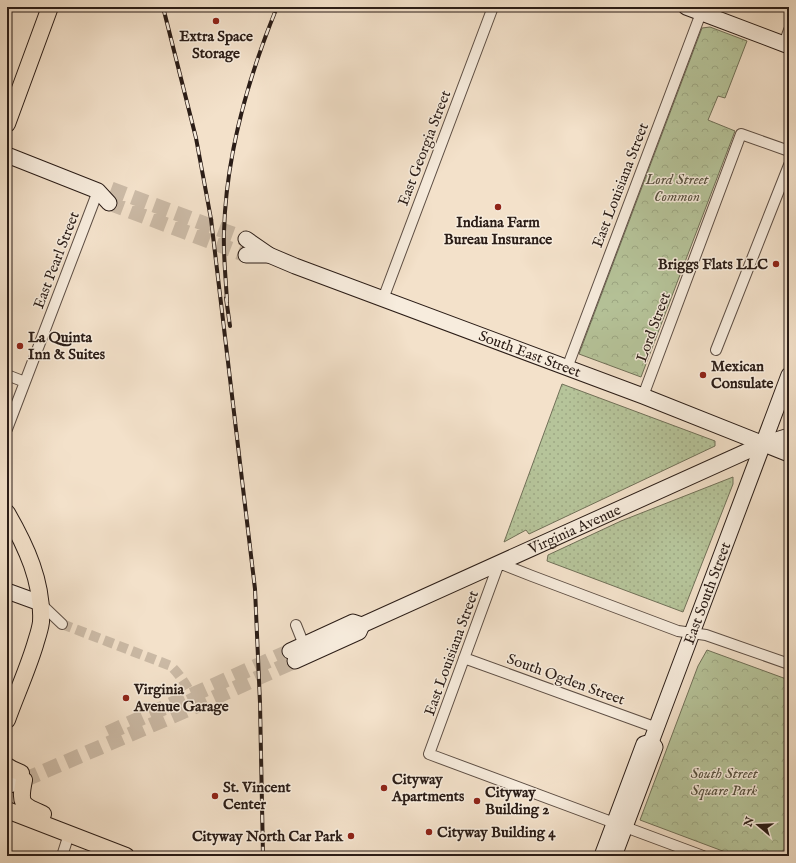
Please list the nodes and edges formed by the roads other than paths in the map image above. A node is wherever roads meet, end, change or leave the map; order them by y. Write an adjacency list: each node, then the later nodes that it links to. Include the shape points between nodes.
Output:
1 (50, 7): 6 (main road)
2 (493, 7): 14 (street, East Georgia Street)
3 (686, 7): 4 (main road)
4 (701, 13): 5 (main road); 16 (street, East Louisiana Street)
5 (787, 40)
6 (7, 124)
7 (789, 151): 20 (street, Lord Street, via 741,134)
8 (7, 155): 10 (main road)
9 (789, 165): 15 (street)
10 (106, 194): 19 (street, East Pearl Street)
11 (246, 239): 13 (main road, South East Street)
12 (246, 255): 13 (main road, South East Street)
13 (269, 255): 14 (main road, South East Street)
14 (383, 299): 16 (main road, South East Street)
15 (716, 350)
16 (568, 368): 20 (main road, South East Street)
17 (7, 374): 19 (street)
18 (789, 375): 23 (main road, East South Street)
19 (25, 382): 21 (street, East Pearl Street)
20 (643, 396): 23 (main road, South East Street)
21 (7, 429)
22 (789, 436): 23 (main road, Virginia Avenue)
23 (763, 444): 24 (main road, South East Street); 28 (main road, Virginia Avenue); 34 (main road, East South Street)
24 (789, 454)
25 (7, 513): 27 (main road)
26 (7, 524): 27 (main road)
27 (24, 543): 30 (main road, via 37,581)
28 (500, 563): 32 (main road, Virginia Avenue); 34 (street, via 678,631); 36 (street, East Louisiana Street)
29 (7, 591): 30 (main road)
30 (40, 603): 31 (street); 38 (main road, via 41,622 37,638)
31 (62, 624)
32 (362, 624): 35 (main road, Virginia Avenue, via 353,622); 35 (main road, Virginia Avenue, via 359,632 292,656)
33 (296, 625): 35 (street)
34 (693, 633): 37 (street, via 706,634); 39 (main road, East South Street)
35 (304, 645)
36 (464, 658): 39 (street, South Ogden Street); 43 (street, East Louisiana Street, via 429,754)
37 (789, 664)
38 (7, 720)
39 (657, 728): 43 (main road, East South Street, via 651,742 644,744)
40 (15, 774): 41 (main road); 45 (main road, via 26,807 63,823)
41 (7, 786)
42 (7, 810): 44 (main road)
43 (620, 825): 48 (main road, East South Street); 49 (main road, East South Street); 50 (street)
44 (76, 836): 45 (main road); 46 (street)
45 (104, 848): 47 (main road)
46 (62, 856)
47 (126, 856)
48 (602, 856)
49 (614, 856)
50 (704, 856)

